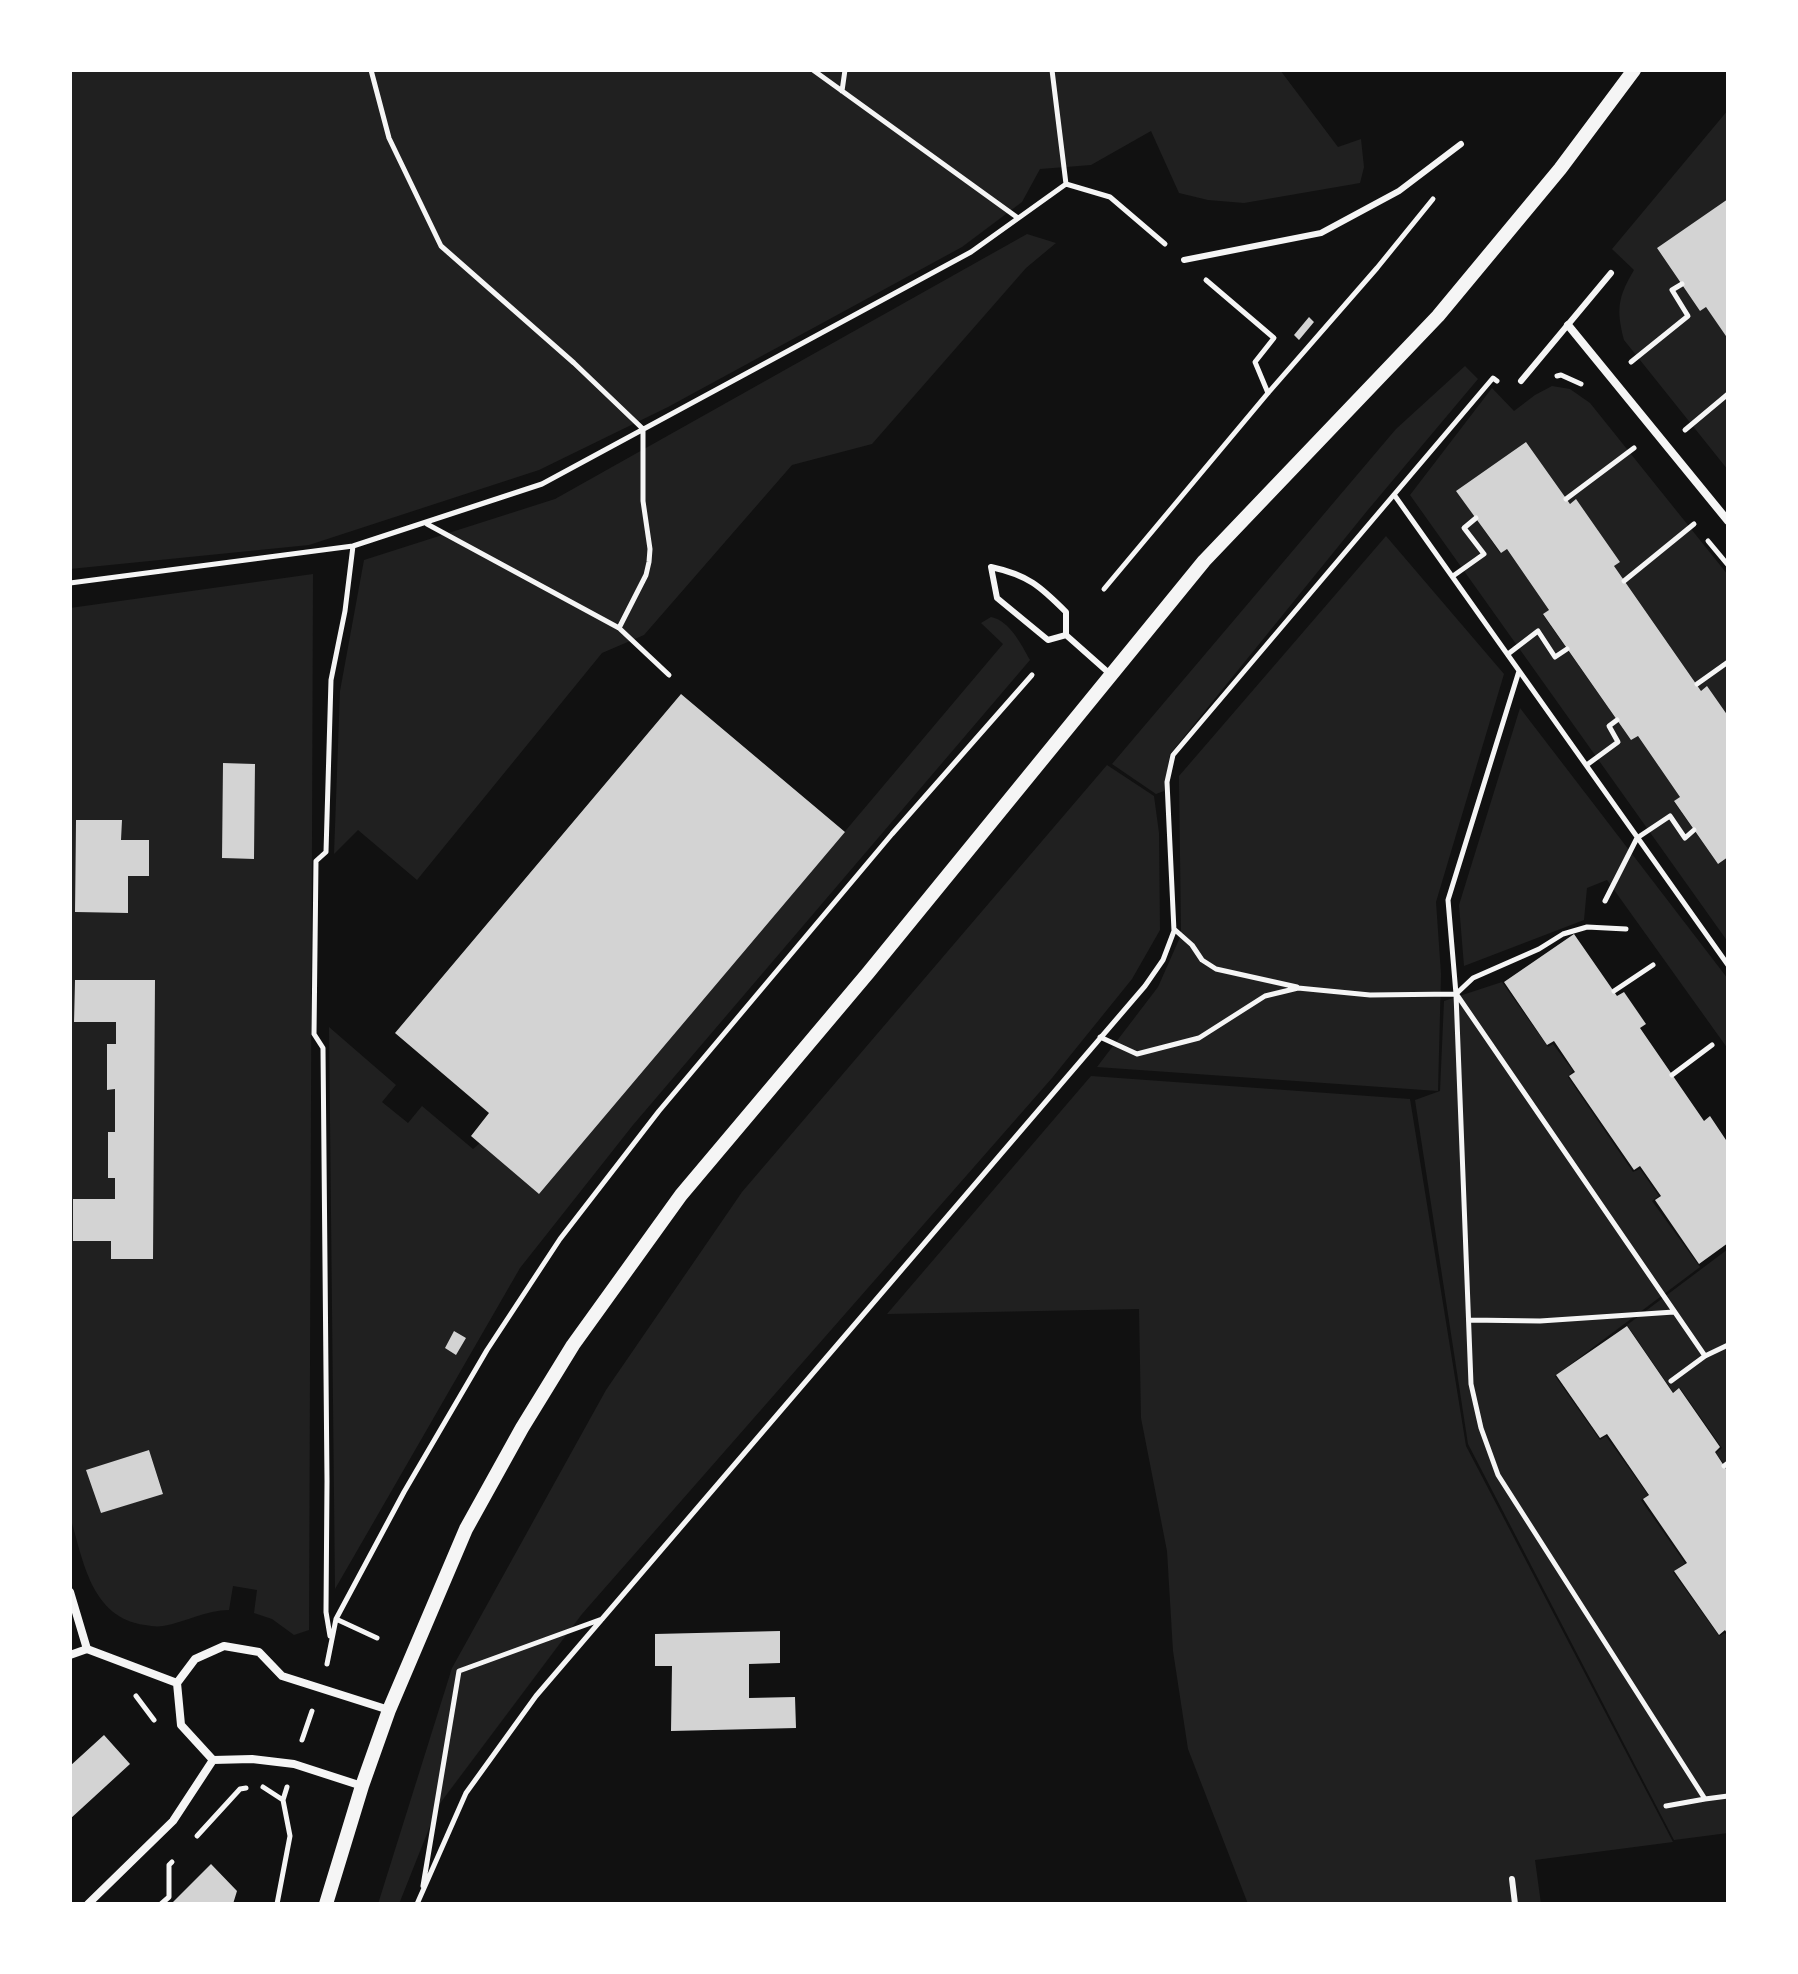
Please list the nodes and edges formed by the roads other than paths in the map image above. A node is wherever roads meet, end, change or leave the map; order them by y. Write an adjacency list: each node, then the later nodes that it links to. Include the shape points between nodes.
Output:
1 (1634, 70): 9 (street, via 1448,305 1204,561)
2 (1461, 144): 3 (lane, via 1399,191 1321,233)
3 (1184, 260)
4 (1611, 273): 5 (lane)
5 (1568, 325): 6 (lane); 7 (street)
6 (1521, 381)
7 (1728, 521)
8 (1066, 635): 8 (lane, via 1066,612 1040,587 1017,573 991,567 997,598 1048,640); 9 (lane)
9 (1112, 676): 14 (street, via 681,1195 573,1345 466,1529)
10 (70, 1592): 11 (street)
11 (87, 1649): 12 (street); 13 (street)
12 (70, 1655)
13 (177, 1683): 14 (street, via 195,1659 224,1646 259,1652 282,1676); 15 (street, via 181,1725)
14 (389, 1710): 16 (street)
15 (213, 1760): 16 (street, via 294,1764); 18 (street, via 173,1821)
16 (362, 1786): 19 (street)
17 (1512, 1879): 20 (lane)
18 (88, 1904)
19 (326, 1904)
20 (1515, 1904)

